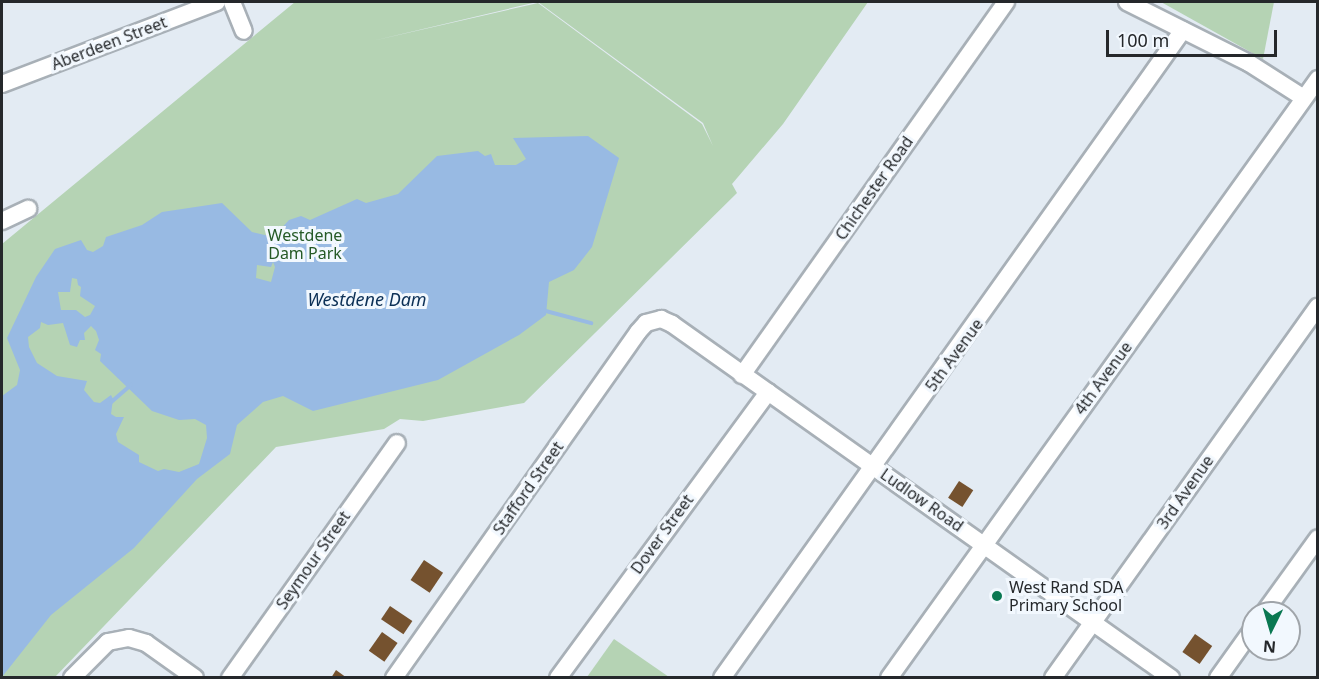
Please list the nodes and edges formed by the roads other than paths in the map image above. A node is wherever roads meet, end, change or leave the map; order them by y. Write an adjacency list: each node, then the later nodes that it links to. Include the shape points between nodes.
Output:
1 (217, 2): 7 (street, Aberdeen Street)
2 (232, 2): 6 (street)
3 (1006, 2): 13 (street, Chichester Road)
4 (1127, 2): 5 (street)
5 (1183, 30): 8 (street); 16 (street, 5th Avenue)
6 (244, 31)
7 (2, 84)
8 (1312, 89): 18 (street, 4th Avenue)
9 (28, 209): 10 (street)
10 (2, 221)
11 (1317, 307): 20 (street, 3rd Avenue)
12 (672, 324): 13 (street, Ludlow Road); 25 (street, Stafford Street, via 661,319 646,323)
13 (742, 375): 14 (street, Ludlow Road)
14 (768, 392): 16 (street, Ludlow Road); 26 (street, Dover Street)
15 (397, 443): 24 (street, Seymour Street)
16 (874, 467): 18 (street, Ludlow Road); 27 (street, 5th Avenue)
17 (1317, 538): 19 (street)
18 (984, 544): 20 (street, Ludlow Road); 28 (street, 4th Avenue)
19 (1272, 601)
20 (1093, 622): 29 (street, 3rd Avenue); 30 (street, Ludlow Road)
21 (1241, 646): 31 (street)
22 (72, 678): 23 (street, via 108,642 129,638 146,643)
23 (195, 678)
24 (230, 678)
25 (394, 678)
26 (558, 678)
27 (722, 678)
28 (889, 678)
29 (1053, 678)
30 (1171, 678)
31 (1218, 678)

